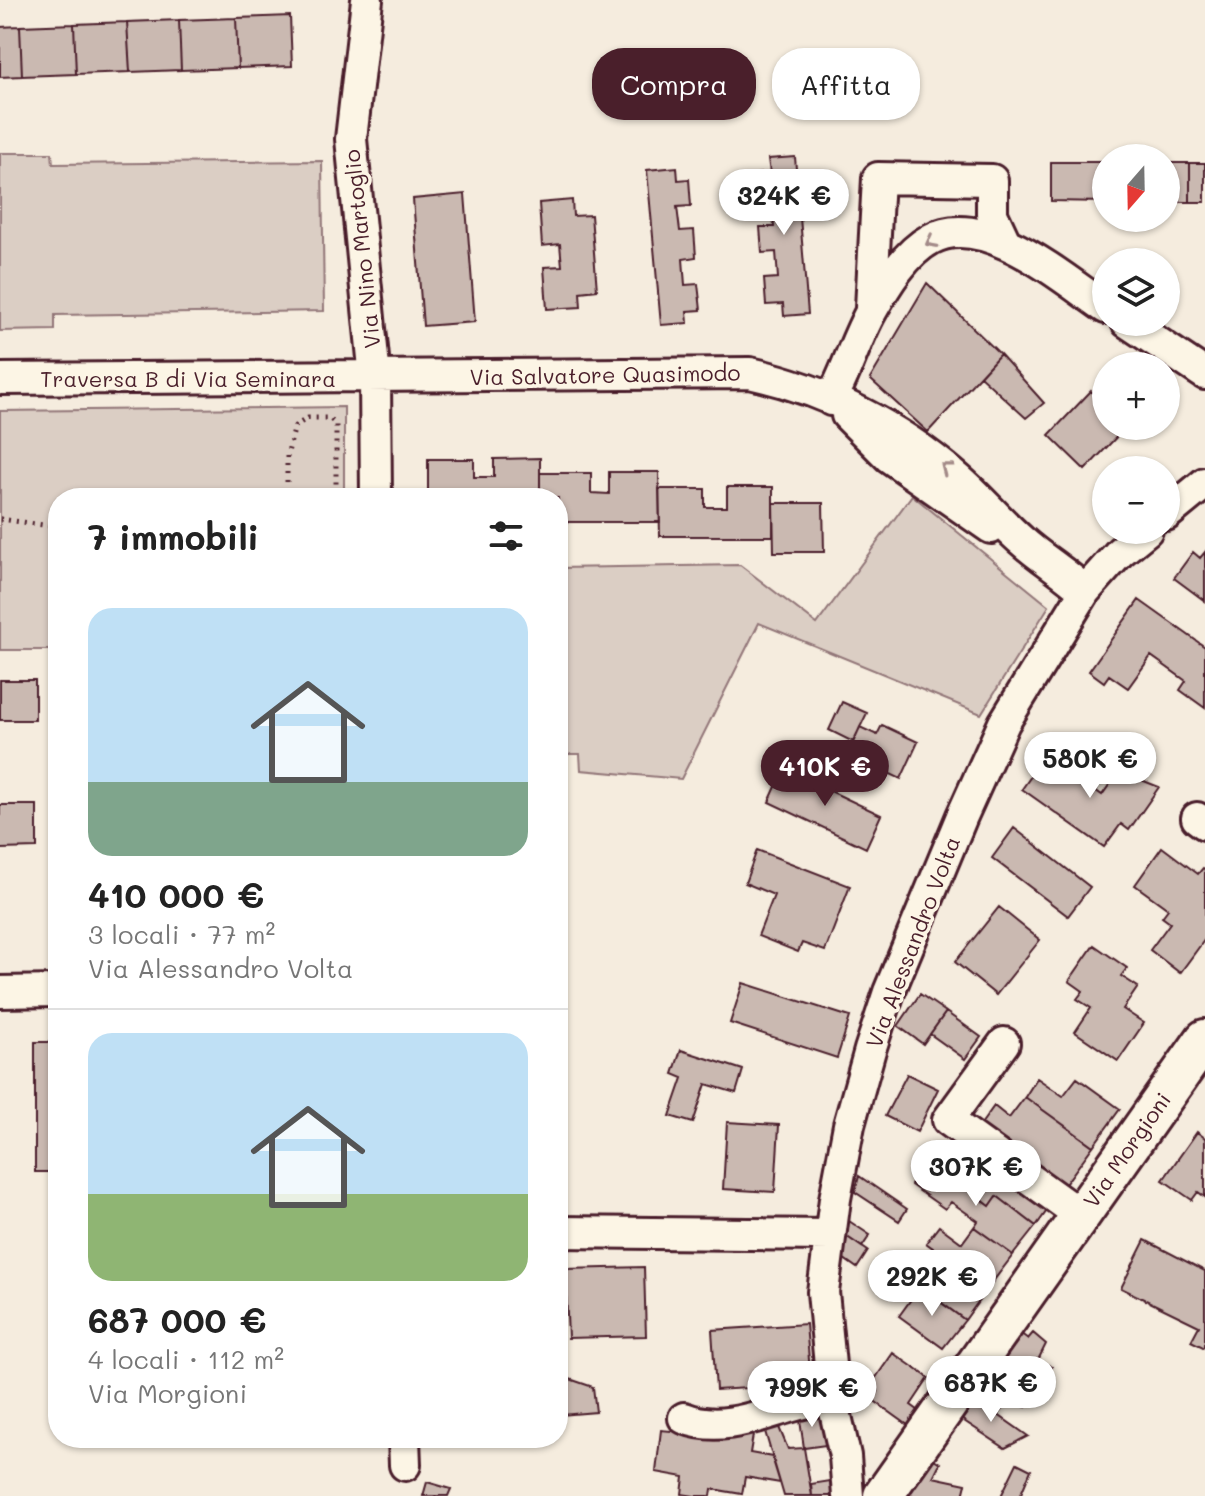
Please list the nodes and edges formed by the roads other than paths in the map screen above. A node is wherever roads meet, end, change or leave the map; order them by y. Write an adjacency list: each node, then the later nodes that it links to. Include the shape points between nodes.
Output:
1 (367, 0): 7 (street, Via Nino Martoglio, via 351,139)
2 (1005, 242): 3 (street); 4 (street, one-way to 4, via 957,231 932,238 913,253); 4 (street, via 992,214 992,180 878,178)
3 (1092, 299)
4 (870, 312): 9 (street)
5 (1148, 336): 6 (street)
6 (1205, 374)
7 (375, 378): 8 (street, Traversa B di Via Seminara); 9 (street, Via Salvatore Quasimodo, via 750,373); 11 (street, Via Nino Martoglio)
8 (0, 379)
9 (831, 400): 14 (street, Via Salvatore Quasimodo, via 909,439)
10 (1205, 483): 12 (street)
11 (376, 488)
12 (1180, 504)
13 (1130, 544): 14 (street, Via Alessandro Volta)
14 (1085, 591): 21 (street, Via Alessandro Volta, via 1004,723 889,992 849,1125)
15 (48, 991): 16 (street)
16 (0, 992)
17 (1205, 1039): 19 (main road, Via Morgioni)
18 (1004, 1043): 19 (street, via 948,1120)
19 (1080, 1215): 24 (main road, Via Morgioni)
20 (568, 1232): 21 (street)
21 (830, 1235): 22 (street, Via Alessandro Volta, via 823,1292)
22 (834, 1399): 23 (street, via 714,1425); 24 (street, Via Alessandro Volta, via 845,1456)
23 (684, 1418)
24 (871, 1496)

